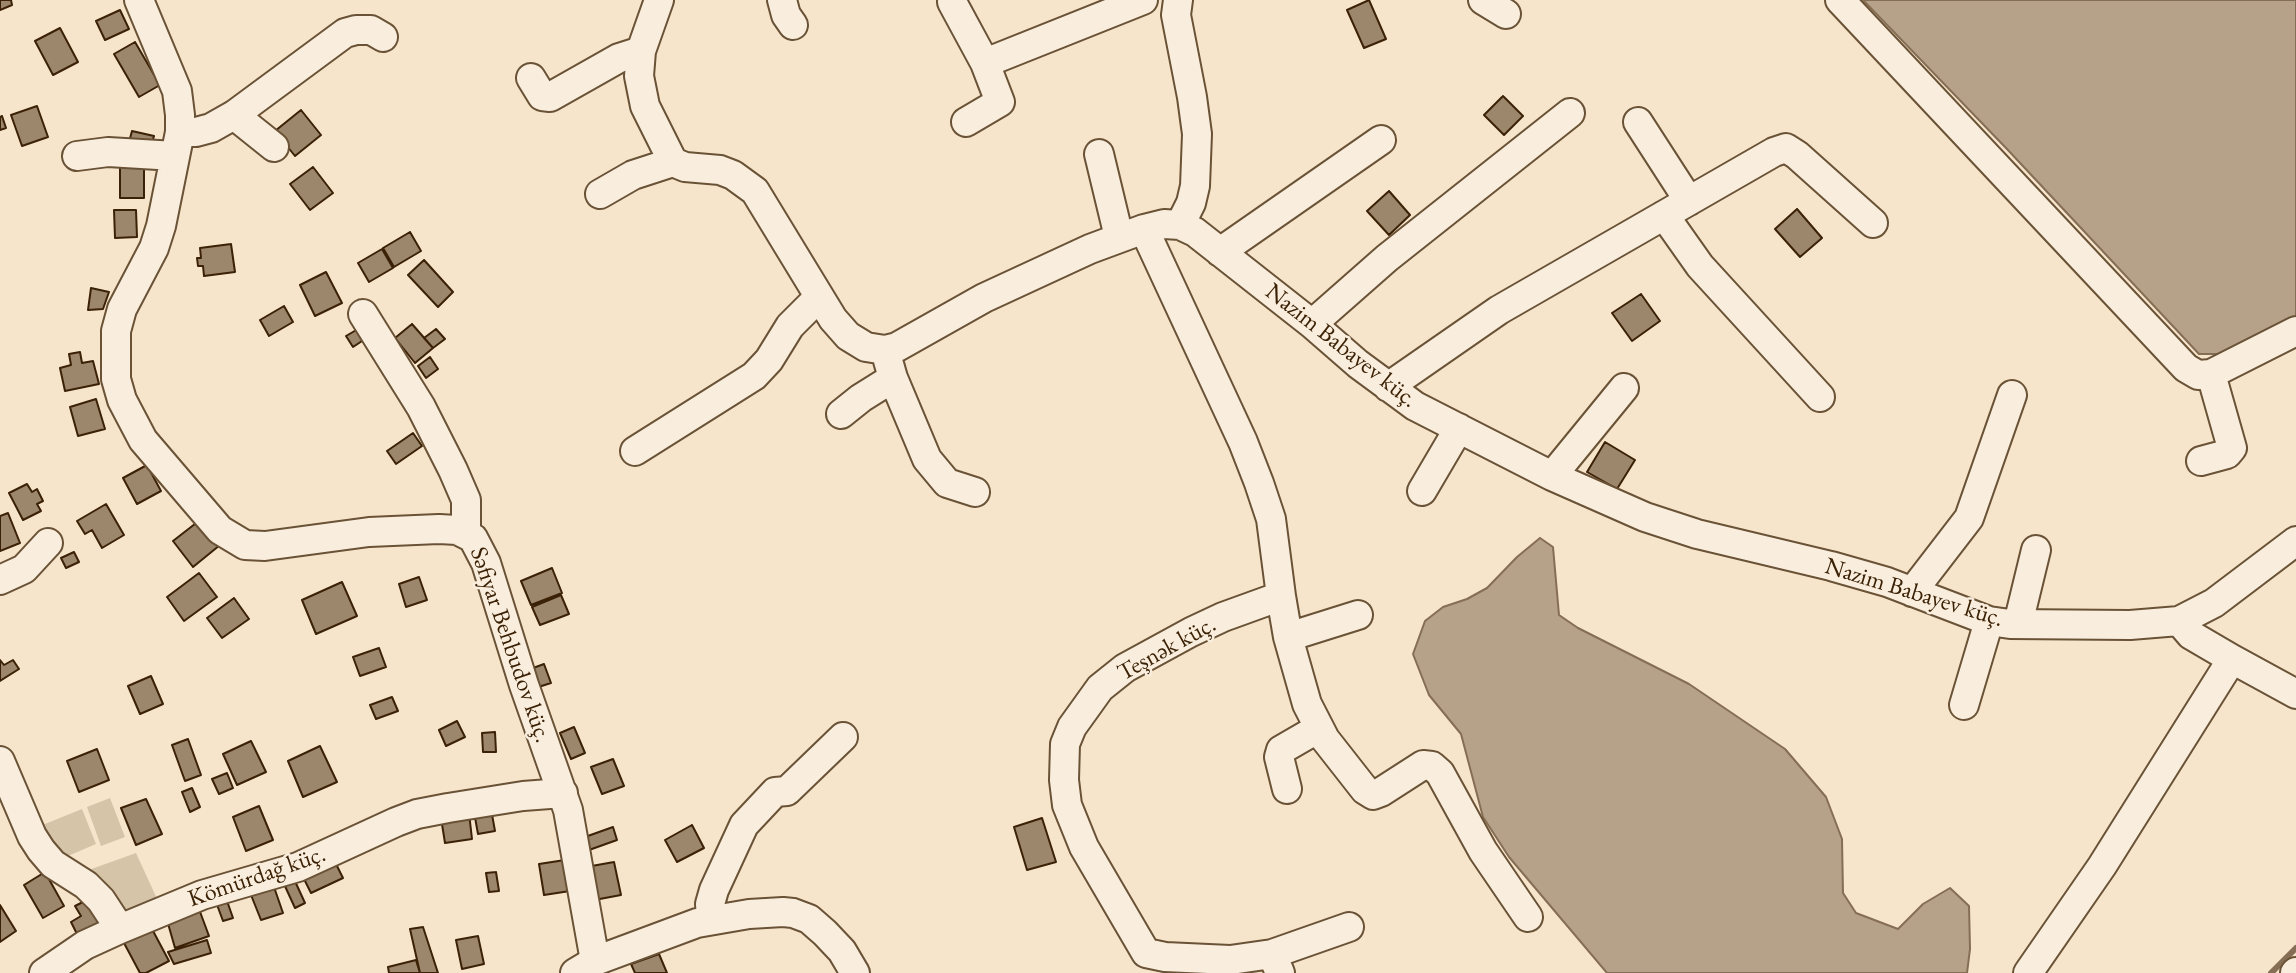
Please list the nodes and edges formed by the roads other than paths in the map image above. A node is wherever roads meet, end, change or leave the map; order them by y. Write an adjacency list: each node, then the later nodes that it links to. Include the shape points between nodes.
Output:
1 (139, 0): 16 (street, Səfiyar Behbudov küç., via 177,91)
2 (659, 0): 8 (street)
3 (1143, 0): 9 (street)
4 (1178, 0): 25 (street, via 1176,15 1197,134 1195,186)
5 (1839, 0): 33 (street, via 2186,368 2198,375)
6 (952, 2): 9 (street)
7 (383, 37): 12 (street, via 371,30 345,33)
8 (641, 51): 10 (street, via 619,58 550,97 542,96); 20 (street, via 639,76 645,106)
9 (985, 63): 13 (street, via 1000,102)
10 (531, 78)
11 (1570, 113): 30 (street, via 1387,258)
12 (234, 115): 16 (street); 17 (street)
13 (966, 122)
14 (1638, 122): 22 (street)
15 (1381, 140): 27 (street)
16 (177, 144): 19 (street); 46 (street, Səfiyar Behbudov küç., via 154,248 122,309 116,331 116,379 143,440 220,530 246,545 369,532 449,529)
17 (274, 147)
18 (1099, 154): 26 (street)
19 (77, 156)
20 (673, 162): 21 (street, via 633,174); 28 (street, via 720,170 755,191)
21 (600, 194)
22 (1689, 201): 23 (street); 24 (street, via 1786,148)
23 (1664, 215): 35 (street, via 1499,310); 38 (street, via 1700,266)
24 (1873, 223)
25 (1180, 225): 26 (street, via 1164,224); 27 (street, Nazim Babayev küç.)
26 (1132, 233): 32 (street, via 1053,265); 52 (street, via 1243,442 1271,519)
27 (1220, 252): 30 (street, Nazim Babayev küç.)
28 (818, 298): 32 (street, via 848,336 866,347); 41 (street, via 790,326 754,376)
29 (363, 314): 46 (street, via 421,407 453,470 466,500)
30 (1312, 324): 35 (street, Nazim Babayev küç.)
31 (2296, 331): 33 (street)
32 (885, 350): 34 (street)
33 (2211, 374): 42 (street, via 2232,448 2227,454)
34 (893, 378): 39 (street); 45 (street, via 927,459 947,483)
35 (1388, 387): 40 (street, Nazim Babayev küç.)
36 (1624, 388): 43 (street)
37 (2012, 395): 51 (street, via 1969,518)
38 (1820, 397)
39 (841, 414)
40 (1459, 428): 43 (street, Nazim Babayev küç.); 44 (street)
41 (635, 451)
42 (2201, 461)
43 (1552, 476): 51 (street, Nazim Babayev küç., via 1644,517)
44 (1422, 491)
45 (975, 492)
46 (466, 533): 65 (street, Səfiyar Behbudov küç., via 486,563)
47 (2296, 541): 55 (street, Nazim Babayev küç., via 2214,603)
48 (48, 543): 50 (street, via 24,569)
49 (2036, 550): 56 (street)
50 (0, 580)
51 (1912, 592): 54 (street, Nazim Babayev küç.)
52 (1281, 596): 57 (street); 70 (street, Teşnək küç., via 1223,617 1125,667 1087,704 1065,744 1064,780 1077,832)
53 (1358, 615): 57 (street)
54 (1989, 621): 56 (street, Nazim Babayev küç.); 60 (street)
55 (2179, 621): 56 (street, Nazim Babayev küç.); 58 (street, via 2191,635)
56 (2018, 624)
57 (1288, 638): 61 (street, via 1307,704)
58 (2232, 659): 59 (street); 75 (street, via 2102,866)
59 (2296, 694)
60 (1964, 705)
61 (1319, 728): 64 (street, via 1281,750); 66 (street, via 1373,795 1423,765 1440,773)
62 (843, 737): 67 (street, via 787,791 775,792 744,825 714,890)
63 (2, 768): 69 (street, via 41,850 101,900)
64 (1287, 789)
65 (563, 793): 69 (street, Kömürdağ küç., via 417,814 298,867 202,895); 72 (street, Səfiyar Behbudov küç., via 571,823)
66 (1528, 917)
67 (711, 920): 72 (street); 74 (street, via 793,913 825,933)
68 (1349, 927): 71 (street, Teşnək küç.)
69 (120, 929): 73 (street, Kömürdağ küç., via 85,945)
70 (1142, 963): 71 (street, Teşnək küç., via 1177,958)
71 (1276, 964)
72 (585, 967)
73 (44, 973)
74 (855, 973)
75 (2028, 973)

